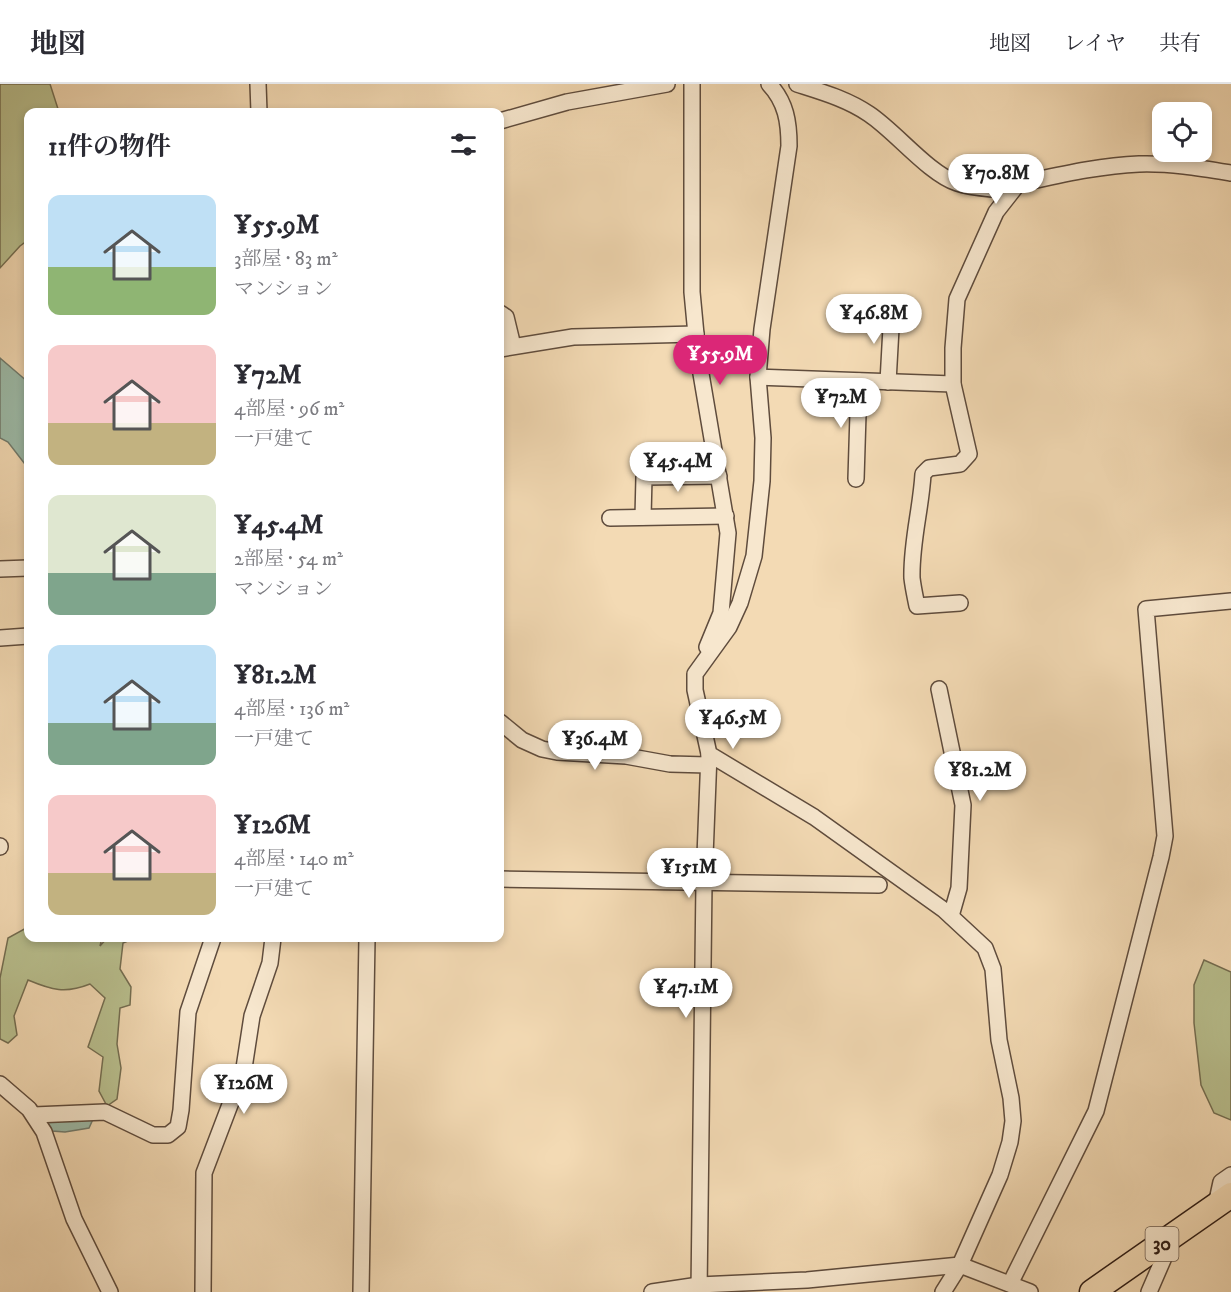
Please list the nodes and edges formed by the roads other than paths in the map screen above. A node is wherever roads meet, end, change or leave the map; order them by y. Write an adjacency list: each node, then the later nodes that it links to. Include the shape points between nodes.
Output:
1 (258, 84): 6 (street)
2 (667, 84): 7 (street, via 567,102)
3 (692, 84): 12 (street, via 692,292)
4 (769, 84): 14 (street, via 786,112 789,146)
5 (796, 84): 9 (street, via 857,106 955,182 993,189)
6 (259, 108)
7 (504, 120)
8 (1231, 173): 9 (street, via 1139,164)
9 (1018, 184): 17 (street, via 996,212 957,299)
10 (892, 310): 16 (street)
11 (504, 316): 13 (street)
12 (696, 334): 13 (street, via 573,337); 18 (street)
13 (506, 348)
14 (758, 377): 15 (street); 29 (street, via 763,438 754,556 729,627)
15 (859, 381): 16 (street); 19 (street)
16 (888, 382): 17 (street)
17 (953, 384): 26 (street, via 969,454 960,464 929,468 923,474 912,578 917,606)
18 (719, 476): 20 (street); 21 (street, via 644,477)
19 (856, 479)
20 (726, 516): 21 (street); 29 (street, via 721,613)
21 (643, 517): 22 (street)
22 (610, 518)
23 (24, 568): 24 (street)
24 (0, 569)
25 (1231, 602): 46 (street, via 1146,609 1165,836 1161,857 1096,1111)
26 (960, 603)
27 (24, 636): 28 (street)
28 (0, 638)
29 (695, 674): 32 (street)
30 (939, 689): 36 (street, via 963,805 959,888)
31 (504, 725): 32 (street, via 522,740 557,753 626,756 670,764)
32 (709, 760): 34 (street); 36 (street, via 814,817)
33 (504, 879): 34 (street)
34 (704, 882): 35 (street); 47 (street)
35 (879, 885)
36 (951, 916): 45 (street, via 985,948 993,969 999,1040 1013,1121 1000,1175)
37 (212, 942): 41 (street, via 188,1012 178,1127 168,1135 153,1135 105,1113)
38 (273, 942): 49 (street, via 270,963 252,1016 244,1068 204,1173)
39 (368, 942): 50 (street)
40 (0, 1084): 41 (street)
41 (34, 1115): 48 (street, via 44,1132 74,1219)
42 (1231, 1175): 43 (street, via 1221,1182)
43 (1223, 1200): 44 (main road, 30)
44 (1173, 1236): 54 (main road, 30); 55 (street)
45 (960, 1265): 46 (street); 47 (street); 52 (street)
46 (1010, 1284): 53 (street)
47 (699, 1288): 51 (street)
48 (110, 1292)
49 (203, 1292)
50 (361, 1292)
51 (652, 1292)
52 (943, 1292)
53 (1030, 1292)
54 (1092, 1292)
55 (1149, 1292)

